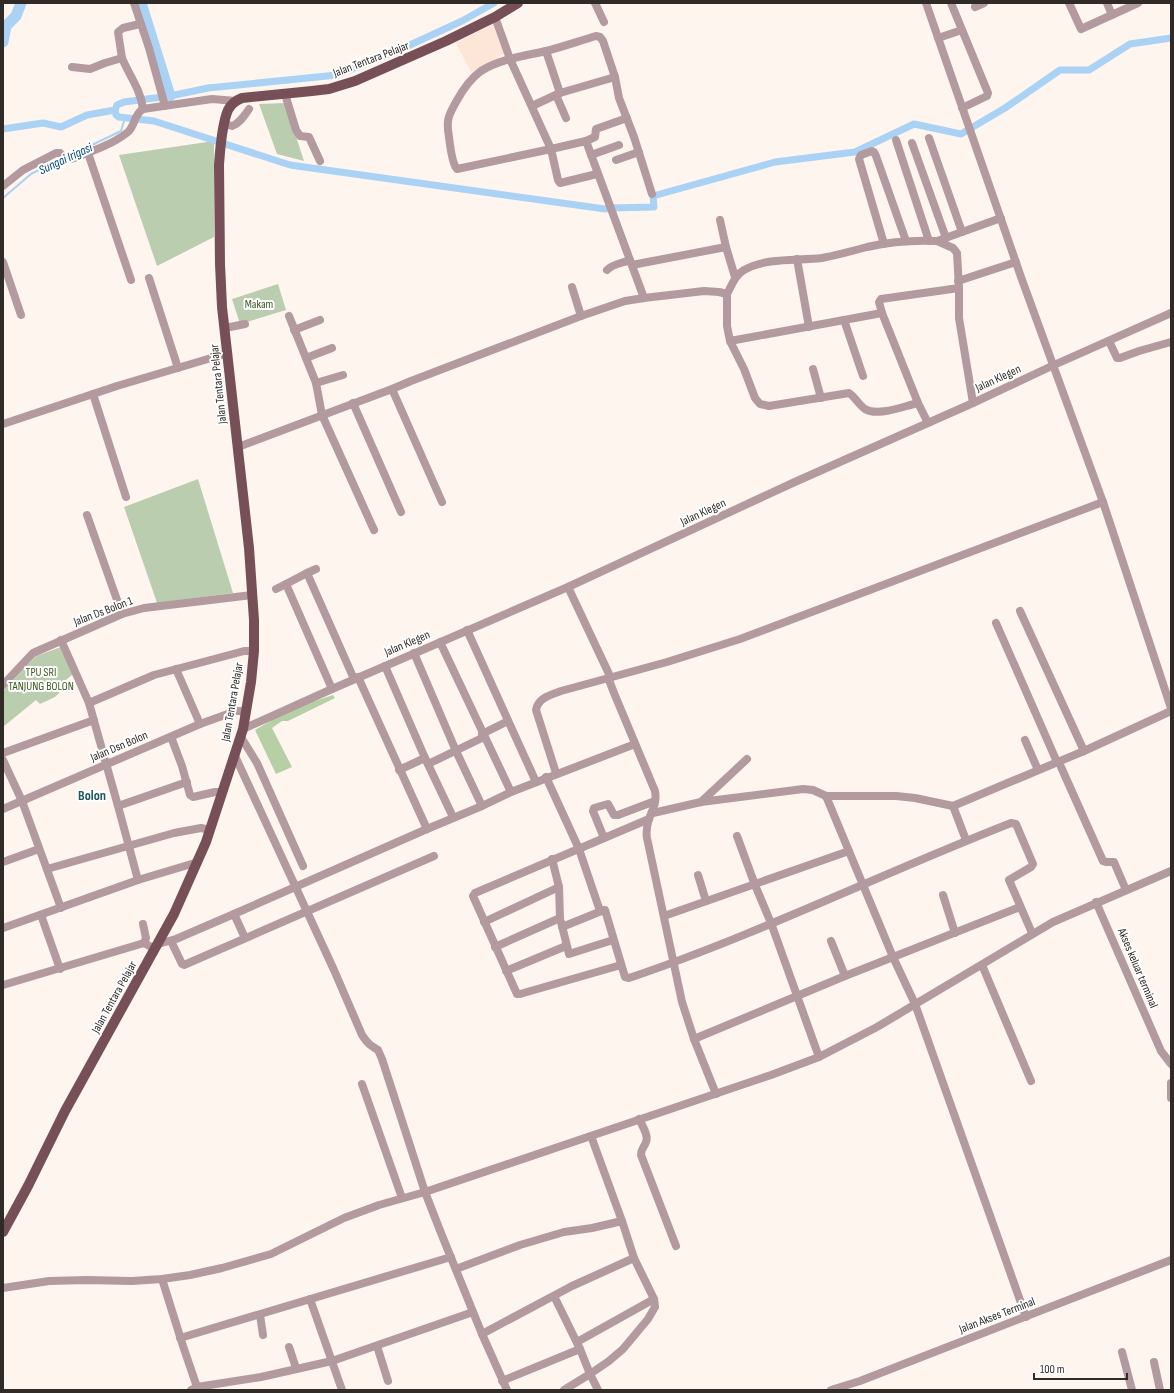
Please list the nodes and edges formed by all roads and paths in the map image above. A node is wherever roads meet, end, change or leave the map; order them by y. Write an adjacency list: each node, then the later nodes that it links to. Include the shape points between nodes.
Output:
1 (134, 3): 14 (street)
2 (518, 3): 12 (main road, Jalan Tentara Pelajar)
3 (595, 3): 13 (street)
4 (926, 3): 16 (street)
5 (951, 3): 15 (street)
6 (984, 3): 10 (street)
7 (1069, 3): 11 (street, via 1081,29)
8 (1106, 3): 11 (street)
9 (1138, 3): 11 (street)
10 (975, 7)
11 (1112, 15)
12 (495, 17): 19 (street); 22 (main road, Jalan Tentara Pelajar, via 355,81 329,89)
13 (604, 22)
14 (140, 24): 18 (street, via 123,28 118,32); 24 (street)
15 (962, 30): 16 (street); 28 (street, via 988,93 987,96)
16 (938, 38): 28 (street)
17 (546, 51): 19 (street); 21 (street, via 599,36); 23 (street)
18 (122, 58): 20 (street, via 90,70); 26 (street)
19 (510, 59): 27 (street); 38 (street, via 476,75 450,113 447,126 454,166 459,169)
20 (72, 67)
21 (615, 77): 23 (street); 31 (street, via 619,98)
22 (285, 94): 25 (main road, Jalan Tentara Pelajar, via 245,97); 43 (street, via 296,130 300,136 309,137)
23 (558, 94): 27 (street); 30 (street)
24 (164, 101): 25 (street); 26 (street)
25 (236, 101): 32 (main road, via 228,110)
26 (142, 104): 40 (street, via 128,132)
27 (532, 106): 38 (street)
28 (962, 108): 47 (street)
29 (248, 109): 32 (street, via 236,125)
30 (566, 118)
31 (627, 118): 35 (street, via 596,129 595,137); 39 (street)
32 (225, 124): 76 (main road, Jalan Tentara Pelajar, via 220,148 220,264)
33 (929, 138): 49 (street)
34 (896, 140): 51 (street)
35 (586, 141): 38 (street); 41 (street)
36 (912, 143): 50 (street)
37 (619, 145): 41 (street)
38 (551, 148): 44 (street, via 560,182)
39 (639, 152): 42 (street); 46 (street)
40 (88, 153): 45 (street, via 71,159 56,153 35,163); 62 (street)
41 (591, 155): 44 (street)
42 (616, 160)
43 (320, 161)
44 (598, 174): 58 (street)
45 (3, 186)
46 (652, 194)
47 (1001, 218): 49 (street); 57 (street)
48 (720, 220): 54 (street)
49 (962, 232): 50 (street)
50 (946, 238): 51 (street)
51 (933, 241): 52 (street); 63 (street, via 956,251)
52 (906, 242): 53 (street); 53 (street, via 872,151 858,159)
53 (884, 244): 55 (street, via 822,258)
54 (726, 247): 58 (street); 60 (street)
55 (797, 259): 60 (street, via 750,267); 75 (street)
56 (3, 262): 69 (street)
57 (1016, 262): 63 (street); 84 (street)
58 (631, 263): 59 (street, via 610,266); 66 (street)
59 (607, 270)
60 (735, 277): 65 (street)
61 (149, 278): 85 (street)
62 (131, 280)
63 (958, 285): 67 (street, via 881,298 879,302); 94 (street, via 960,324)
64 (572, 287): 71 (street)
65 (727, 294): 66 (street, via 704,291); 78 (street, via 727,326)
66 (644, 298): 71 (street, via 625,301)
67 (882, 313): 73 (street); 93 (street)
68 (1171, 313): 79 (street, Jalan Klegen)
69 (22, 315)
70 (289, 316): 77 (street)
71 (581, 316): 90 (street)
72 (320, 320): 77 (street)
73 (844, 320): 75 (street); 88 (street)
74 (245, 324): 76 (street)
75 (809, 326): 78 (street)
76 (225, 328): 82 (main road, Jalan Tentara Pelajar)
77 (294, 330): 83 (street)
78 (730, 341): 92 (street, via 760,404 769,406)
79 (1109, 341): 80 (street, via 1117,358); 84 (street, Jalan Klegen)
80 (1171, 342)
81 (332, 348): 83 (street)
82 (228, 352): 85 (street); 99 (main road, Jalan Tentara Pelajar)
83 (306, 358): 89 (street)
84 (1054, 365): 94 (street, Jalan Klegen); 102 (street)
85 (178, 368): 91 (street)
86 (813, 369): 92 (street)
87 (343, 375): 89 (street)
88 (863, 376)
89 (316, 383): 96 (street)
90 (392, 389): 95 (street); 101 (street)
91 (93, 394): 98 (street); 100 (street)
92 (821, 398): 93 (street, via 850,393 864,408 874,412)
93 (918, 403): 97 (street)
94 (973, 403): 97 (street, Jalan Klegen)
95 (353, 404): 96 (street); 103 (street)
96 (322, 415): 99 (street); 105 (street)
97 (928, 422): 109 (street, Jalan Klegen)
98 (3, 424)
99 (238, 447): 111 (main road, Jalan Tentara Pelajar)
100 (126, 497)
101 (442, 502)
102 (1103, 502): 123 (street, via 740,639); 127 (street)
103 (401, 512)
104 (87, 515): 113 (street)
105 (374, 530)
106 (316, 569): 107 (street)
107 (308, 573): 108 (street); 122 (street)
108 (286, 584): 110 (street); 125 (street)
109 (568, 587): 115 (street, Jalan Klegen); 123 (street)
110 (276, 589)
111 (252, 596): 113 (street, Jalan Ds Bolon 1, via 144,608); 118 (main road, Jalan Tentara Pelajar)
112 (1020, 611): 138 (street)
113 (122, 614): 116 (street, Jalan Ds Bolon 1)
114 (996, 623): 144 (street)
115 (466, 630): 117 (street, Jalan Klegen); 130 (street)
116 (61, 640): 124 (street, Jalan Ds Bolon 1, via 33,653); 126 (street)
117 (440, 642): 119 (street, Jalan Klegen); 133 (street)
118 (254, 651): 121 (street); 128 (main road, Jalan Tentara Pelajar)
119 (414, 653): 120 (street, Jalan Klegen); 137 (street)
120 (385, 666): 122 (street, Jalan Klegen); 143 (street)
121 (176, 669): 126 (street, via 136,682); 131 (street)
122 (356, 678): 125 (street, Jalan Klegen); 146 (street)
123 (609, 678): 136 (street); 148 (street, via 560,691 538,703 536,710)
124 (3, 685)
125 (332, 688): 132 (street, Jalan Klegen)
126 (89, 703): 129 (street)
127 (1171, 710): 138 (street)
128 (246, 711): 131 (street, Jalan Dsn Bolon, via 231,712); 132 (main road, Jalan Tentara Pelajar)
129 (94, 720): 139 (street); 145 (street)
130 (508, 722): 133 (street); 151 (street)
131 (200, 724): 134 (street, Jalan Dsn Bolon)
132 (242, 733): 140 (main road, Jalan Tentara Pelajar); 177 (street)
133 (483, 736): 137 (street); 153 (street)
134 (170, 737): 145 (street, Jalan Dsn Bolon); 150 (street)
135 (1025, 740): 147 (street)
136 (635, 744): 148 (street); 156 (street, via 655,791)
137 (456, 751): 143 (street); 159 (street)
138 (1084, 751): 144 (street)
139 (3, 754)
140 (235, 756): 152 (main road, Jalan Tentara Pelajar); 184 (street)
141 (747, 759): 157 (street)
142 (3, 760): 155 (street)
143 (426, 761): 146 (street); 163 (street)
144 (1059, 764): 147 (street); 186 (street, via 1103,861 1116,864)
145 (107, 765): 155 (street, Jalan Dsn Bolon); 158 (street)
146 (400, 770): 164 (street)
147 (1038, 770): 160 (street)
148 (556, 773): 149 (street)
149 (546, 777): 151 (street); 170 (street)
150 (187, 782): 152 (street, via 190,795 193,797); 158 (street)
151 (536, 782): 153 (street)
152 (223, 792): 165 (main road, Jalan Tentara Pelajar)
153 (510, 792): 159 (street)
154 (826, 796): 157 (street, via 803,789); 160 (street, via 896,796); 172 (street)
155 (22, 801): 161 (street, Jalan Dsn Bolon); 171 (street)
156 (655, 801): 162 (street); 167 (street, via 618,815 614,815 608,804 594,808)
157 (701, 802): 162 (street)
158 (118, 806): 169 (street)
159 (482, 806): 163 (street)
160 (953, 806): 168 (street)
161 (3, 809)
162 (651, 816): 167 (street); 196 (street, via 647,838)
163 (453, 817): 164 (street)
164 (427, 829): 184 (street)
165 (210, 830): 169 (street, via 201,828 174,833); 176 (main road, Jalan Tentara Pelajar)
166 (737, 836): 182 (street)
167 (604, 838): 170 (street)
168 (966, 840): 183 (street); 190 (street, via 1011,823 1016,824 1033,864 1009,880)
169 (130, 846): 178 (street); 181 (street)
170 (581, 848): 174 (street); 193 (street)
171 (39, 849): 175 (street); 178 (street)
172 (850, 851): 182 (street); 183 (street)
173 (434, 856): 192 (street)
174 (552, 860): 185 (street); 198 (street, via 473,894)
175 (3, 862)
176 (198, 862): 181 (street); 210 (main road, Jalan Tentara Pelajar)
177 (303, 866)
178 (47, 869): 191 (street)
179 (1171, 871): 186 (street)
180 (698, 875): 188 (street)
181 (138, 880): 191 (street)
182 (755, 885): 188 (street); 200 (street)
183 (863, 885): 200 (street); 213 (street)
184 (295, 887): 192 (street); 194 (street)
185 (560, 887): 197 (street); 198 (street)
186 (1126, 890): 189 (street)
187 (943, 895): 203 (street)
188 (706, 901): 196 (street)
189 (1096, 902): 204 (street); 225 (street, Akses keluar terminal, via 1161,1051)
190 (1020, 907): 203 (street); 204 (street)
191 (61, 908): 195 (street)
192 (306, 911): 205 (street); 233 (street, via 362,1035 371,1047 378,1050 382,1059)
193 (602, 911): 201 (street); 206 (street)
194 (234, 914): 205 (street); 207 (street)
195 (41, 915): 202 (street); 217 (street)
196 (664, 916): 214 (street)
197 (560, 918): 201 (street); 212 (street)
198 (484, 922): 212 (street)
199 (143, 924): 209 (street, via 146,938)
200 (771, 924): 214 (street); 221 (street)
201 (562, 927): 211 (street)
202 (3, 928)
203 (955, 933): 213 (street)
204 (1032, 933): 216 (street)
205 (245, 938): 207 (street, via 183,965)
206 (613, 940): 211 (street, via 570,955); 215 (street)
207 (171, 941): 210 (street)
208 (831, 941): 219 (street)
209 (144, 943): 210 (street); 217 (street)
210 (157, 946): 236 (main road, Jalan Tentara Pelajar, via 65,1111)
211 (566, 946): 218 (street)
212 (495, 947): 218 (street)
213 (893, 957): 219 (street); 222 (street)
214 (673, 963): 215 (street, via 627,978); 223 (street)
215 (620, 965): 218 (street, via 520,994 516,992)
216 (982, 965): 222 (street); 226 (street)
217 (60, 969): 220 (street)
218 (506, 971)
219 (845, 976): 221 (street)
220 (3, 985)
221 (796, 996): 223 (street); 224 (street)
222 (915, 1004): 224 (street); 249 (street)
223 (694, 1039): 229 (street)
224 (819, 1057): 229 (street)
225 (1171, 1064)
226 (1031, 1081)
227 (1171, 1083): 230 (street)
228 (362, 1084): 234 (street)
229 (716, 1094): 231 (street)
230 (1171, 1098)
231 (639, 1119): 232 (street); 237 (street, via 647,1138 641,1155)
232 (590, 1136): 233 (street); 235 (street)
233 (425, 1192): 234 (street); 238 (street)
234 (402, 1198): 242 (street, via 329,1224 271,1254 222,1268)
235 (622, 1221): 239 (street); 241 (street, via 564,1232)
236 (3, 1232)
237 (676, 1246)
238 (451, 1257): 241 (street); 245 (street)
239 (634, 1258): 244 (street); 246 (street)
240 (1171, 1260): 249 (street, Jalan Akses Terminal)
241 (456, 1269): 247 (street)
242 (162, 1279): 243 (street, via 49,1281); 252 (street)
243 (3, 1288)
244 (554, 1296): 250 (street); 253 (street)
245 (310, 1299): 248 (street); 257 (street)
246 (654, 1299): 253 (street); 262 (street, via 655,1307 648,1318)
247 (473, 1312): 250 (street); 254 (street)
248 (260, 1315): 251 (street); 252 (street)
249 (1026, 1316): 267 (street, Jalan Akses Terminal)
250 (482, 1334): 261 (street)
251 (263, 1335)
252 (180, 1338): 263 (street)
253 (578, 1345): 261 (street); 262 (street)
254 (377, 1346): 257 (street); 260 (street)
255 (290, 1347): 259 (street)
256 (1122, 1352): 268 (street)
257 (332, 1361): 259 (street); 264 (street)
258 (1154, 1362): 269 (street)
259 (296, 1368): 263 (street, via 261,1377)
260 (388, 1381)
261 (502, 1381): 265 (street)
262 (594, 1381): 266 (street)
263 (194, 1388)
264 (342, 1390)
265 (506, 1390)
266 (564, 1390)
267 (831, 1390)
268 (1132, 1390)
269 (1160, 1390)

